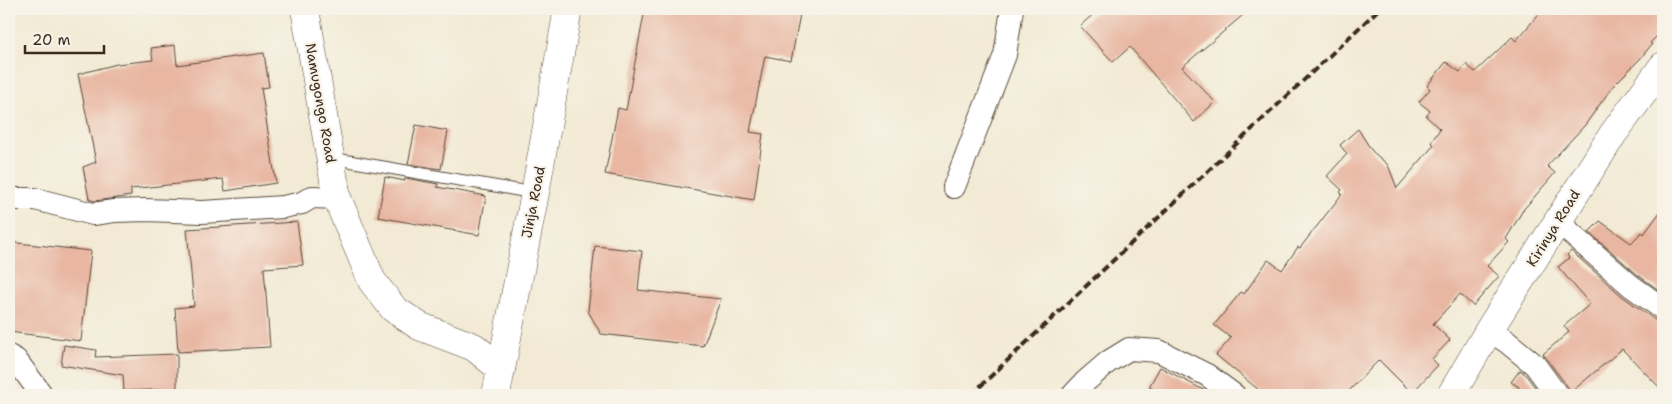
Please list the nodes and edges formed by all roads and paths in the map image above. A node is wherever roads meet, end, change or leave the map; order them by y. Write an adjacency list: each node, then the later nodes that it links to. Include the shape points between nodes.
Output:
1 (305, 9): 5 (main road, Namugongo Road)
2 (568, 9): 7 (main road, Jinja Road)
3 (1012, 9): 6 (street, via 1005,55)
4 (1663, 66): 10 (main road, Kirinya Road, via 1613,134)
5 (331, 158): 7 (lane); 8 (main road, Namugongo Road)
6 (954, 188)
7 (535, 192): 14 (main road, Jinja Road)
8 (337, 198): 9 (street, via 312,197 283,207 211,212 145,210 93,214 35,199); 14 (main road, Namugongo Road, via 372,281 394,309 419,326 474,347)
9 (9, 199)
10 (1558, 222): 11 (street, via 1630,285); 12 (main road, Kirinya Road)
11 (1663, 309)
12 (1489, 330): 19 (main road, Kirinya Road); 20 (street, via 1535,365)
13 (9, 356): 15 (street, via 16,360)
14 (501, 369): 16 (main road, Jinja Road)
15 (42, 395)
16 (496, 395)
17 (1074, 395): 18 (street, via 1086,380 1129,349 1159,351 1207,375)
18 (1234, 395)
19 (1451, 395)
20 (1557, 395)

